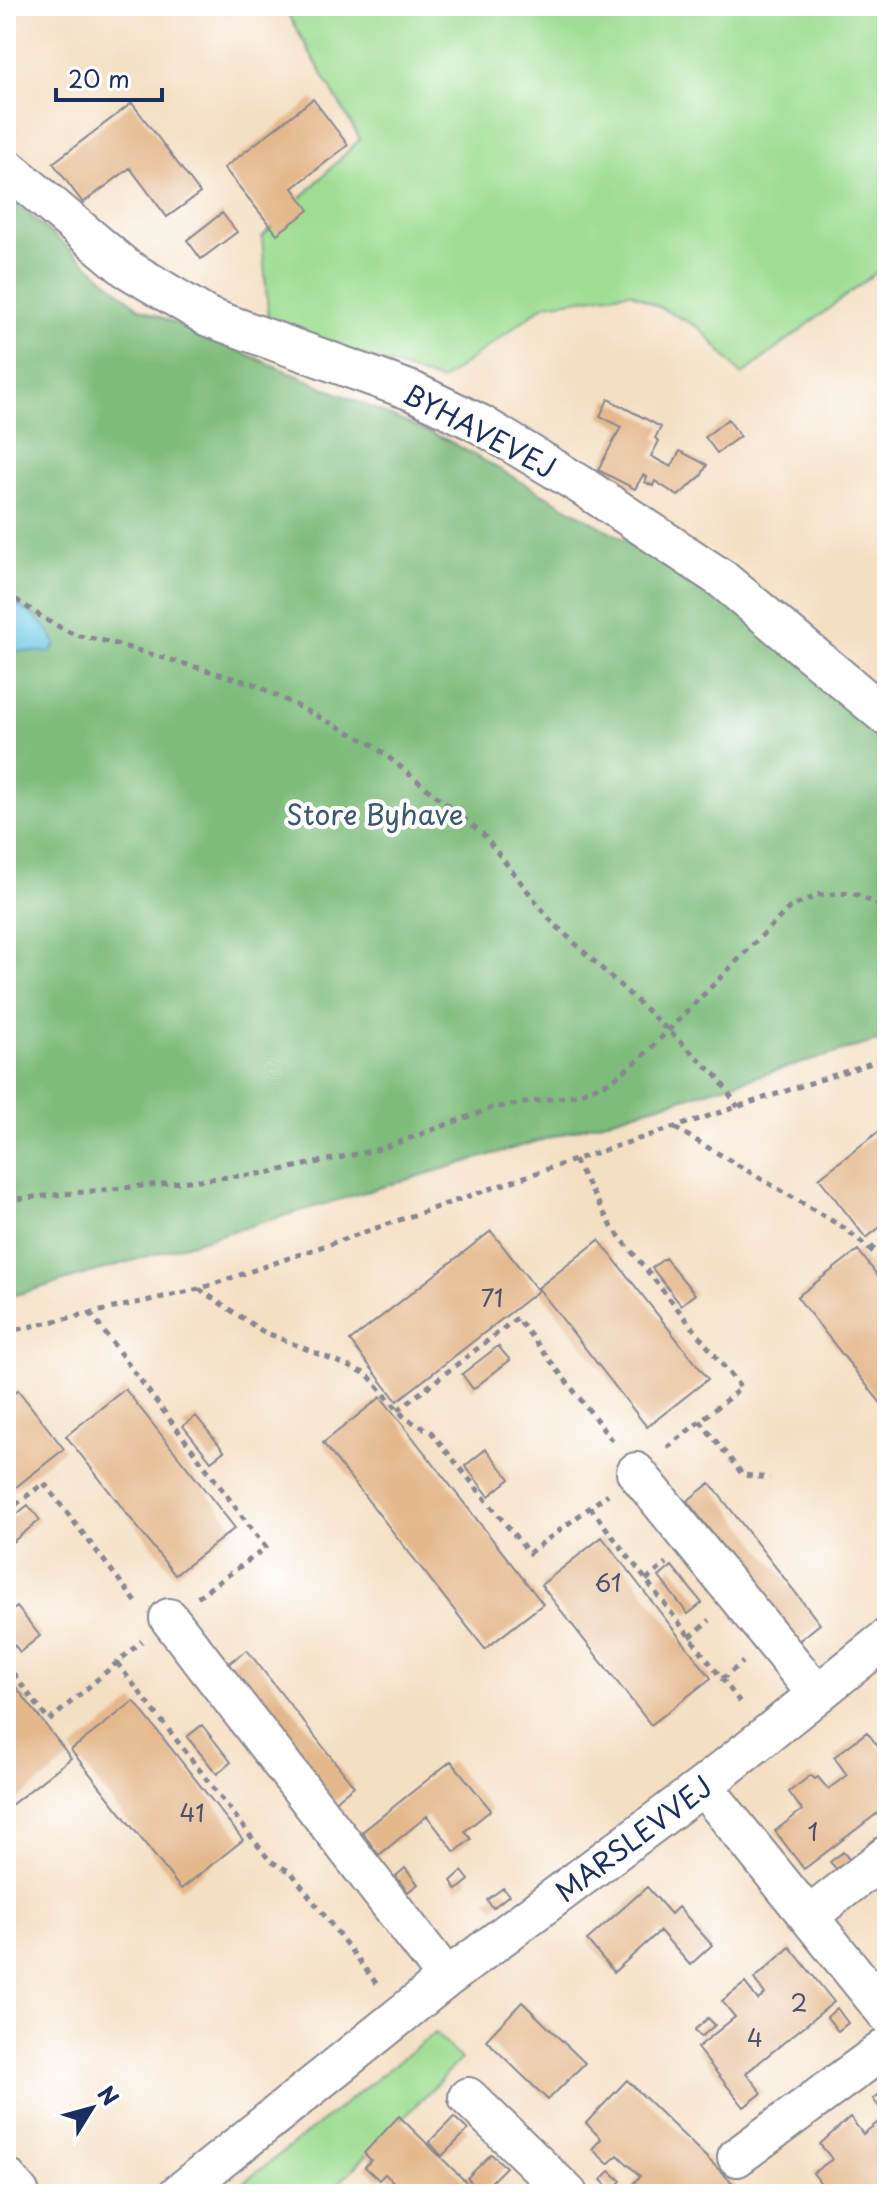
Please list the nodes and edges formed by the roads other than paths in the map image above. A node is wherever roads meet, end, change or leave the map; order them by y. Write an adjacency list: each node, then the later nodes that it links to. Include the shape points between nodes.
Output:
1 (6, 167): 2 (street, BYHAVEVEJ, via 126,268 208,317 412,391 480,424 581,485 722,579)
2 (887, 717)
3 (636, 1472): 6 (street)
4 (163, 1623): 10 (street)
5 (887, 1638): 6 (street, MARSLEVVEJ)
6 (817, 1694): 7 (street, MARSLEVVEJ)
7 (703, 1786): 9 (street); 10 (street, MARSLEVVEJ)
8 (887, 1855): 9 (street)
9 (809, 1916): 11 (street)
10 (447, 1978): 16 (street, MARSLEVVEJ)
11 (887, 2014)
12 (887, 2047): 14 (street)
13 (468, 2097): 18 (street)
14 (737, 2157)
15 (6, 2177): 17 (street)
16 (190, 2191)
17 (20, 2194)
18 (568, 2194)

